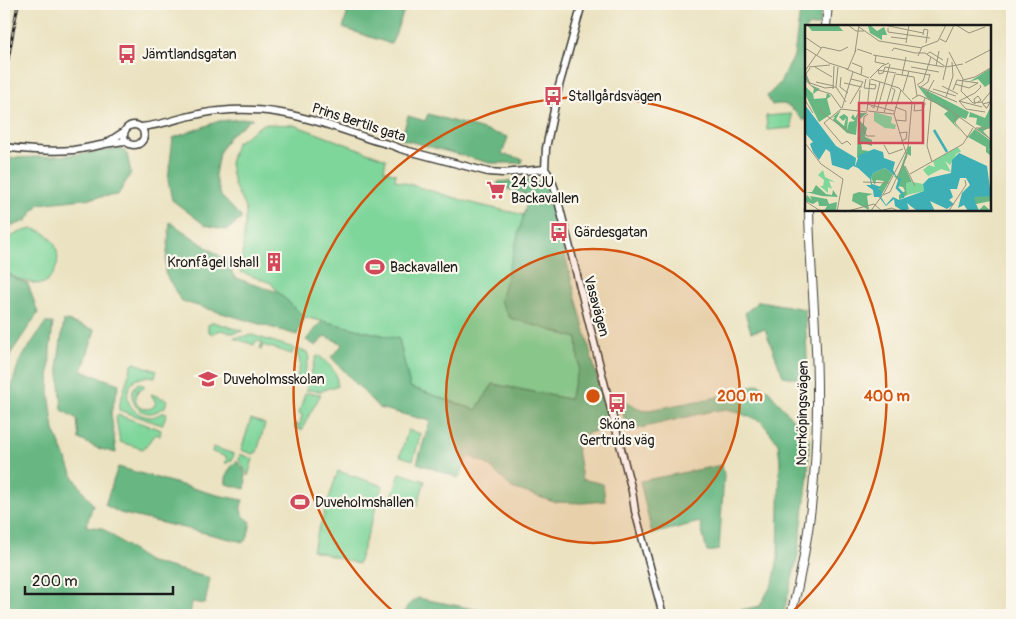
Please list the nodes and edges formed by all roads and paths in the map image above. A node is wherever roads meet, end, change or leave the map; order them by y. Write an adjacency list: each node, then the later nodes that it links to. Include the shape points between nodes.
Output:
1 (582, 4): 11 (street, Vasavägen, via 559,86)
2 (828, 4): 3 (main road)
3 (826, 25)
4 (165, 123): 5 (street, Prins Bertils gata); 7 (street, Prins Bertils gata); 11 (street, Prins Bertils gata, via 217,111 265,110 307,118 401,149 488,172)
5 (141, 127): 6 (street, via 132,125); 7 (street)
6 (125, 131): 8 (street); 9 (street)
7 (144, 136): 8 (street, via 137,144)
8 (127, 141): 9 (street)
9 (107, 143): 10 (street, via 74,150)
10 (4, 147)
11 (545, 168): 13 (street, Vasavägen, via 556,193)
12 (809, 211): 14 (main road, Norrköpingsvägen, via 816,360 816,452 808,528)
13 (663, 615)
14 (791, 615)

